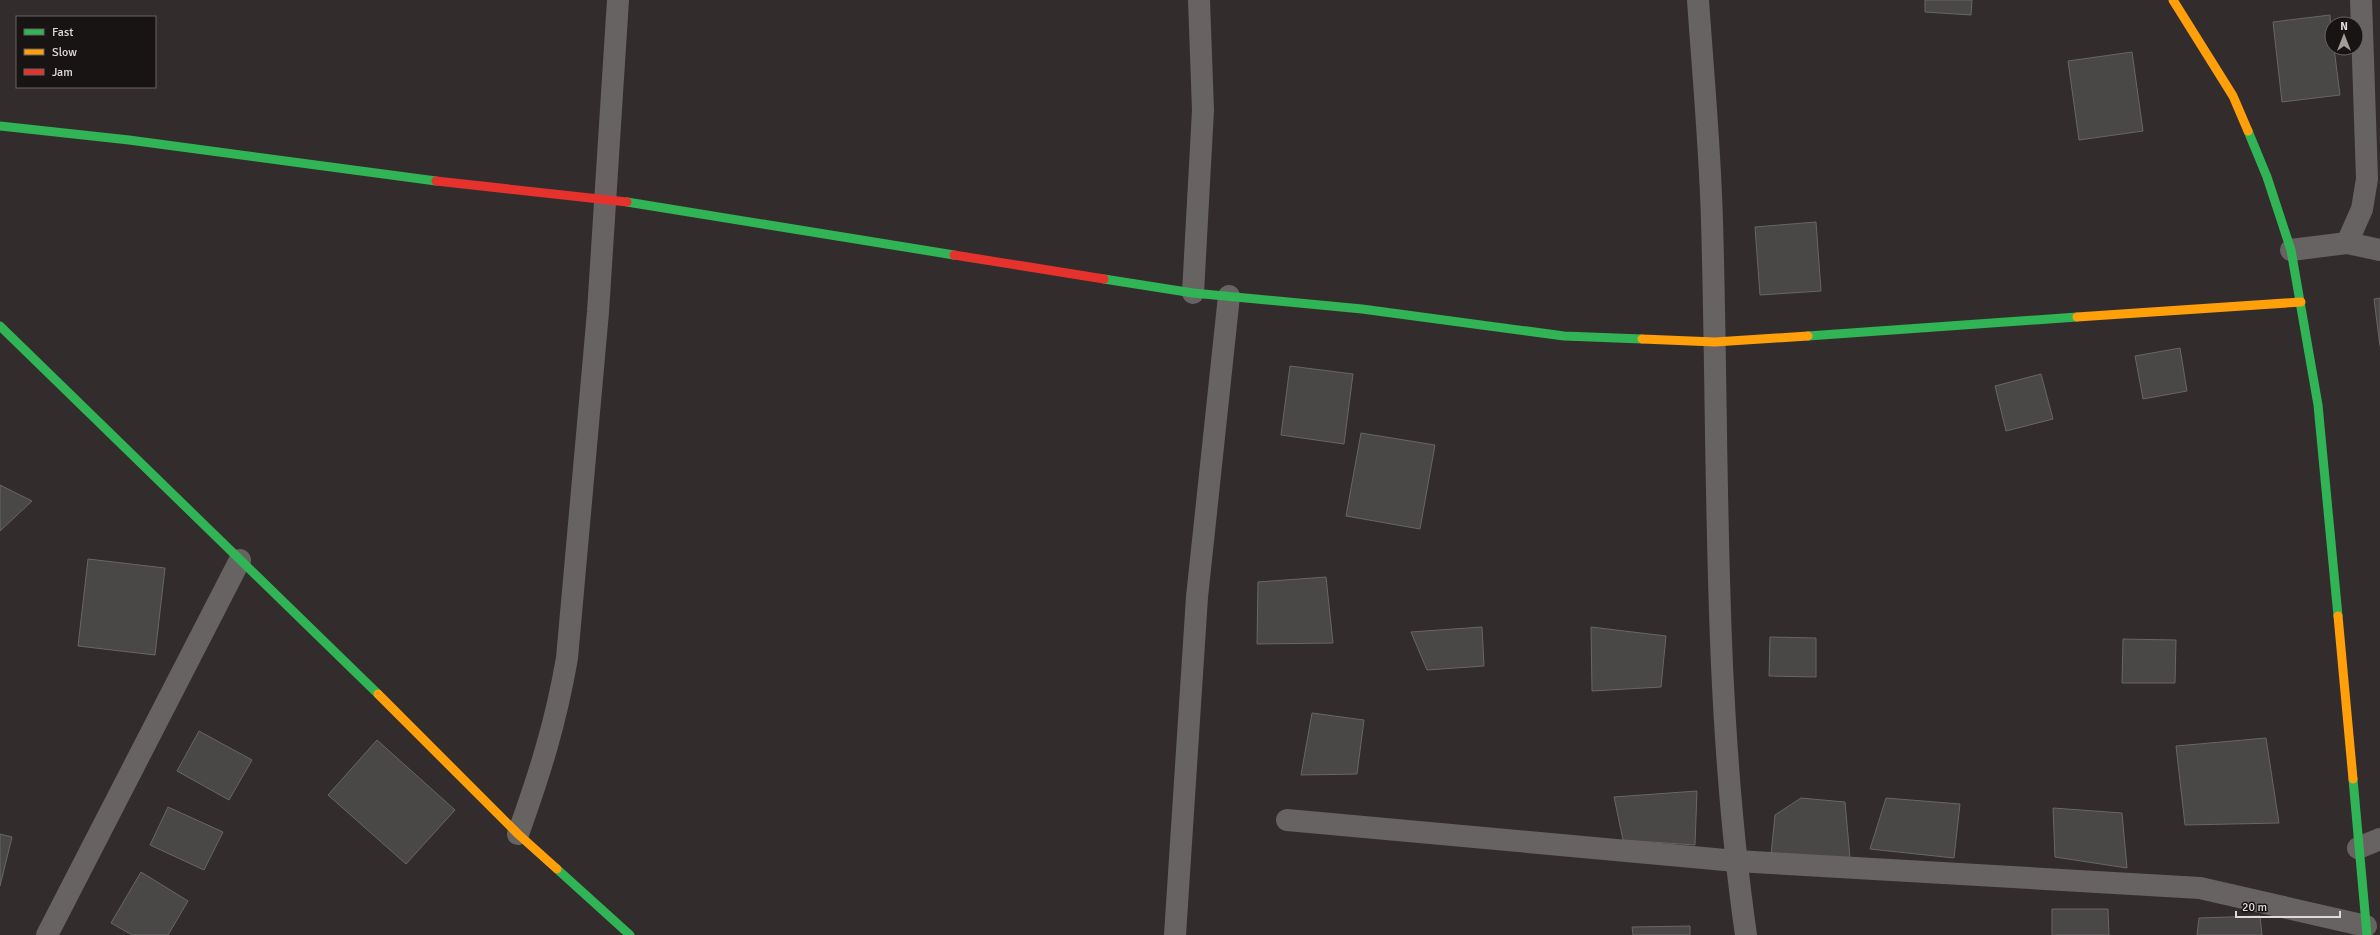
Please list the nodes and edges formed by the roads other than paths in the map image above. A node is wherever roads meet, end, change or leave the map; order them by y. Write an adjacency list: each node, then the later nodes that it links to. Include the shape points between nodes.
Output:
1 (618, 0): 7 (street)
2 (1199, 0): 11 (street, via 1203,110)
3 (1698, 0): 15 (street, via 1712,218)
4 (2173, 0): 9 (street, via 2233,96 2267,177)
5 (2361, 0): 8 (street, via 2367,179 2362,209)
6 (0, 126): 7 (street, via 129,140 498,189)
7 (605, 198): 11 (street); 18 (street, via 598,312 566,658 558,710 544,760)
8 (2347, 243): 9 (street); 10 (street)
9 (2291, 250): 13 (street)
10 (2380, 250)
11 (1192, 292): 12 (street)
12 (1229, 296): 15 (street, via 1362,309 1564,336); 25 (street, via 1197,597)
13 (2301, 302): 15 (street); 20 (street, via 2318,405)
14 (0, 326): 16 (street)
15 (1714, 342): 21 (street, via 1716,525 1725,711)
16 (240, 560): 18 (street, via 451,765); 23 (street)
17 (1287, 820): 21 (street)
18 (518, 834): 24 (street)
19 (2380, 839): 20 (street)
20 (2358, 848): 22 (street)
21 (1736, 861): 22 (street, via 2200,888); 26 (street)
22 (2366, 931)
23 (47, 935)
24 (630, 935)
25 (1175, 935)
26 (1746, 935)

